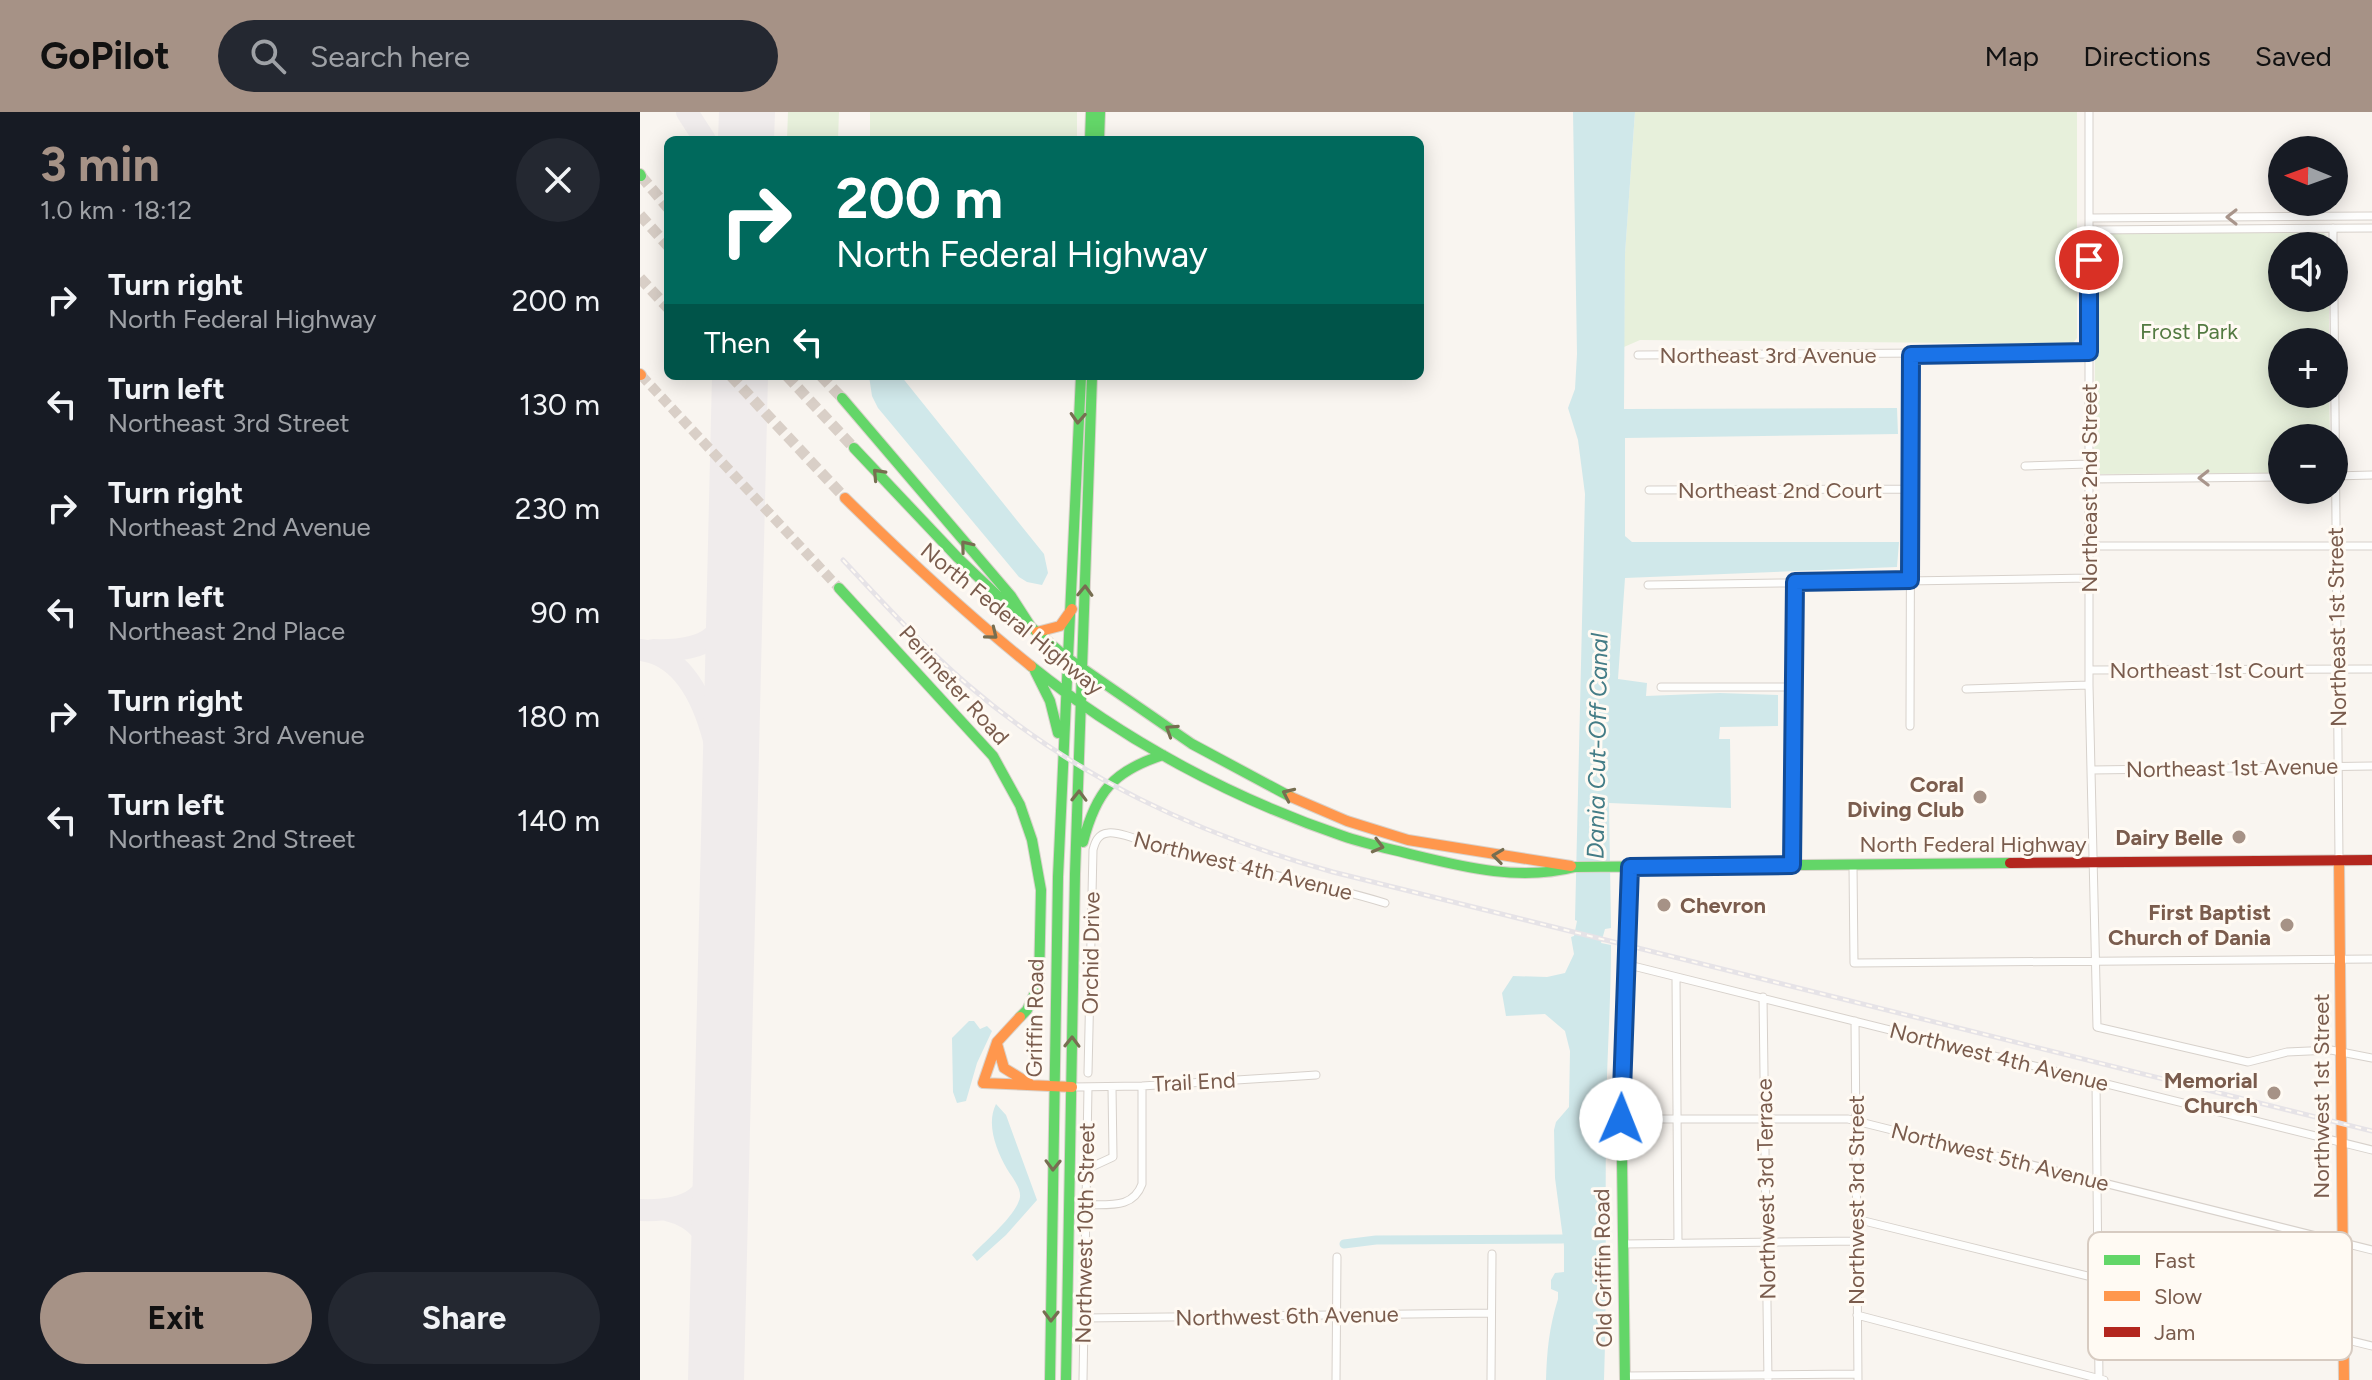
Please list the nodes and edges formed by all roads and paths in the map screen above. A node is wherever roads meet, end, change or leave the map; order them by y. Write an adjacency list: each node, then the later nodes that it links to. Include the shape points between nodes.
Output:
1 (1091, 112): 4 (main road)
2 (1100, 112): 5 (main road)
3 (2089, 112): 7 (street, Northeast 2nd Street)
4 (1090, 136)
5 (1099, 136)
6 (2372, 216): 7 (street, one-way to 7)
7 (2089, 218): 10 (street, Northeast 2nd Street)
8 (2333, 228): 9 (street); 10 (street); 11 (street)
9 (2372, 228)
10 (2089, 230): 13 (street, Northeast 2nd Street)
11 (2333, 232)
12 (2334, 312): 19 (street, Northeast 1st Street)
13 (2089, 352): 15 (street, Northeast 3rd Avenue); 21 (street, Northeast 2nd Street)
14 (1638, 355): 15 (street, Northeast 3rd Avenue)
15 (1911, 355): 27 (street)
16 (1081, 380): 39 (main road, Griffin Road, one-way to 39)
17 (1092, 380): 43 (main road, Griffin Road, one-way to 17)
18 (842, 398): 40 (main road, one-way to 18)
19 (2335, 424)
20 (854, 448): 40 (main road, North Federal Highway, one-way to 20)
21 (2088, 464): 22 (street); 26 (street, Northeast 2nd Street)
22 (2025, 466)
23 (2372, 475): 24 (street)
24 (2348, 476)
25 (2268, 477): 26 (street, one-way to 26)
26 (2089, 479): 31 (street, Northeast 2nd Street)
27 (1911, 489): 28 (street, Northeast 2nd Court); 35 (street)
28 (1649, 490)
29 (845, 498): 42 (main road, North Federal Highway, one-way to 42, via 929,581)
30 (2335, 504): 32 (street, Northeast 1st Street)
31 (2089, 546): 32 (street); 34 (street, Northeast 2nd Street)
32 (2336, 546): 33 (street); 44 (street, Northeast 1st Street)
33 (2372, 546)
34 (2090, 578): 35 (street); 46 (street, Northeast 2nd Street)
35 (1910, 580): 36 (street); 53 (street)
36 (1795, 582): 37 (street); 49 (street)
37 (1648, 585)
38 (839, 588): 78 (main road, Perimeter Road, via 981,741 1003,772 1027,823 1040,882 1040,976 1031,1004)
39 (1072, 609): 40 (main road, via 1060,626); 41 (main road, Griffin Road)
40 (1035, 630): 41 (main road, North Federal Highway)
41 (1068, 658): 43 (main road, North Federal Highway); 51 (main road, Griffin Road)
42 (1033, 667): 51 (main road, North Federal Highway); 54 (main road, via 1050,701)
43 (1082, 669): 52 (main road, Griffin Road); 59 (main road, North Federal Highway, one-way to 43, via 1204,750)
44 (2338, 669): 45 (street, Northeast 1st Court); 46 (street, Northeast 1st Court); 56 (street, Northeast 1st Street)
45 (2372, 669)
46 (2090, 670): 47 (street, Northeast 2nd Street)
47 (2089, 685): 50 (street, Northeast 1st Court); 58 (street, Northeast 2nd Street)
48 (1661, 687): 49 (street)
49 (1794, 687): 65 (street)
50 (1966, 689)
51 (1065, 690): 52 (main road, North Federal Highway); 54 (main road, Griffin Road)
52 (1081, 702): 55 (main road, North Federal Highway); 69 (main road, Griffin Road, one-way to 52)
53 (1910, 726)
54 (1062, 750): 86 (main road, Griffin Road)
55 (1163, 755): 61 (main road, North Federal Highway, via 1277,813); 69 (main road, via 1131,766 1104,790 1089,816)
56 (2338, 766): 57 (street, Northeast 1st Avenue); 58 (street, Northeast 1st Avenue); 62 (street, Northeast 1st Street)
57 (2372, 766)
58 (2092, 770): 64 (street, Northeast 2nd Street)
59 (1353, 823): 61 (street); 67 (main road, North Federal Highway, one-way to 59, via 1436,847)
60 (1101, 835): 70 (street, Northwest 4th Avenue, via 1114,833); 81 (street, Orchid Drive, via 1093,850)
61 (1344, 837): 67 (main road, North Federal Highway, one-way to 67, via 1470,866 1546,874)
62 (2339, 860): 63 (main road, North Federal Highway); 64 (main road, North Federal Highway); 72 (main road, Northwest 1st Street)
63 (2372, 860)
64 (2095, 863): 66 (main road, North Federal Highway); 73 (street, Northeast 2nd Street)
65 (1792, 865): 66 (main road, North Federal Highway); 68 (main road, North Federal Highway)
66 (1853, 865): 73 (street, via 1854,963)
67 (1575, 867): 68 (main road, North Federal Highway)
68 (1630, 867): 74 (main road, Old Griffin Road)
69 (1075, 874): 87 (main road, Griffin Road, one-way to 69)
70 (1385, 903)
71 (2372, 959): 72 (street)
72 (2341, 960): 73 (street); 79 (main road, Northwest 1st Street)
73 (2096, 963): 79 (street, Northeast 2nd Street, via 2097,1027 2248,1062 2287,1052)
74 (1625, 964): 75 (street, Northwest 4th Avenue); 90 (main road, Old Griffin Road)
75 (1676, 978): 76 (street, Northwest 4th Avenue); 91 (street)
76 (1763, 997): 77 (street, Northwest 4th Avenue); 92 (street, Northwest 3rd Terrace)
77 (1855, 1021): 83 (street, Northwest 4th Avenue); 93 (street, Northwest 3rd Street)
78 (997, 1042): 84 (main road, via 1004,1068); 84 (main road, Perimeter Road, via 983,1083)
79 (2342, 1051): 80 (street); 94 (main road, Northwest 1st Street)
80 (2372, 1058)
81 (1088, 1073)
82 (1316, 1075): 85 (street, Trail End)
83 (2096, 1081): 94 (street, Northwest 4th Avenue); 97 (street)
84 (1035, 1086): 86 (main road, Perimeter Road)
85 (1142, 1086): 89 (street, Trail End); 98 (street, via 1139,1193 1128,1203)
86 (1054, 1087): 87 (main road, Perimeter Road); 123 (main road, Griffin Road, one-way to 123)
87 (1072, 1087): 88 (street, Trail End); 124 (main road, Griffin Road)
88 (1088, 1087): 89 (street, Trail End); 96 (street, Northwest 10th Street)
89 (1112, 1087): 96 (street, via 1113,1157)
90 (1621, 1119): 91 (street, Northwest 5th Avenue); 106 (main road, Old Griffin Road)
91 (1676, 1119): 92 (street, Northwest 5th Avenue); 104 (street)
92 (1764, 1119): 93 (street, Northwest 5th Avenue); 105 (street, Northwest 3rd Terrace)
93 (1855, 1121): 97 (street, Northwest 5th Avenue); 99 (street, Northwest 3rd Street)
94 (2340, 1142): 95 (street, Northwest 4th Avenue); 102 (main road, Northwest 1st Street)
95 (2372, 1150)
96 (1087, 1169): 98 (street, Northwest 10th Street)
97 (2097, 1181): 100 (street); 101 (street, Northwest 5th Avenue)
98 (1086, 1205): 115 (street, Northwest 10th Street)
99 (1856, 1219): 103 (street, Northwest 3rd Street); 111 (street)
100 (2098, 1232)
101 (2302, 1232)
102 (2342, 1232)
103 (1856, 1241): 105 (street); 113 (street, Northwest 3rd Street)
104 (1678, 1242): 105 (street); 106 (street)
105 (1767, 1242): 119 (street, Northwest 3rd Terrace)
106 (1623, 1244): 121 (main road, Old Griffin Road)
107 (2352, 1245): 108 (street, Northwest 5th Avenue)
108 (2372, 1250)
109 (1492, 1254): 112 (street)
110 (1337, 1257): 114 (street)
111 (2088, 1277)
112 (1491, 1313): 114 (street, Northwest 6th Avenue); 127 (street)
113 (1857, 1315): 120 (street, Northwest 3rd Street); 128 (street)
114 (1335, 1317): 115 (street, Northwest 6th Avenue); 126 (street)
115 (1084, 1318): 125 (street, Northwest 10th Street)
116 (2352, 1341): 117 (street)
117 (2372, 1346)
118 (2101, 1360): 128 (street)
119 (1768, 1377): 120 (street); 122 (street)
120 (1858, 1377)
121 (1625, 1378): 122 (street)
122 (1681, 1378)
123 (1050, 1380)
124 (1066, 1380)
125 (1083, 1380)
126 (1336, 1380)
127 (1491, 1380)
128 (2101, 1380)

